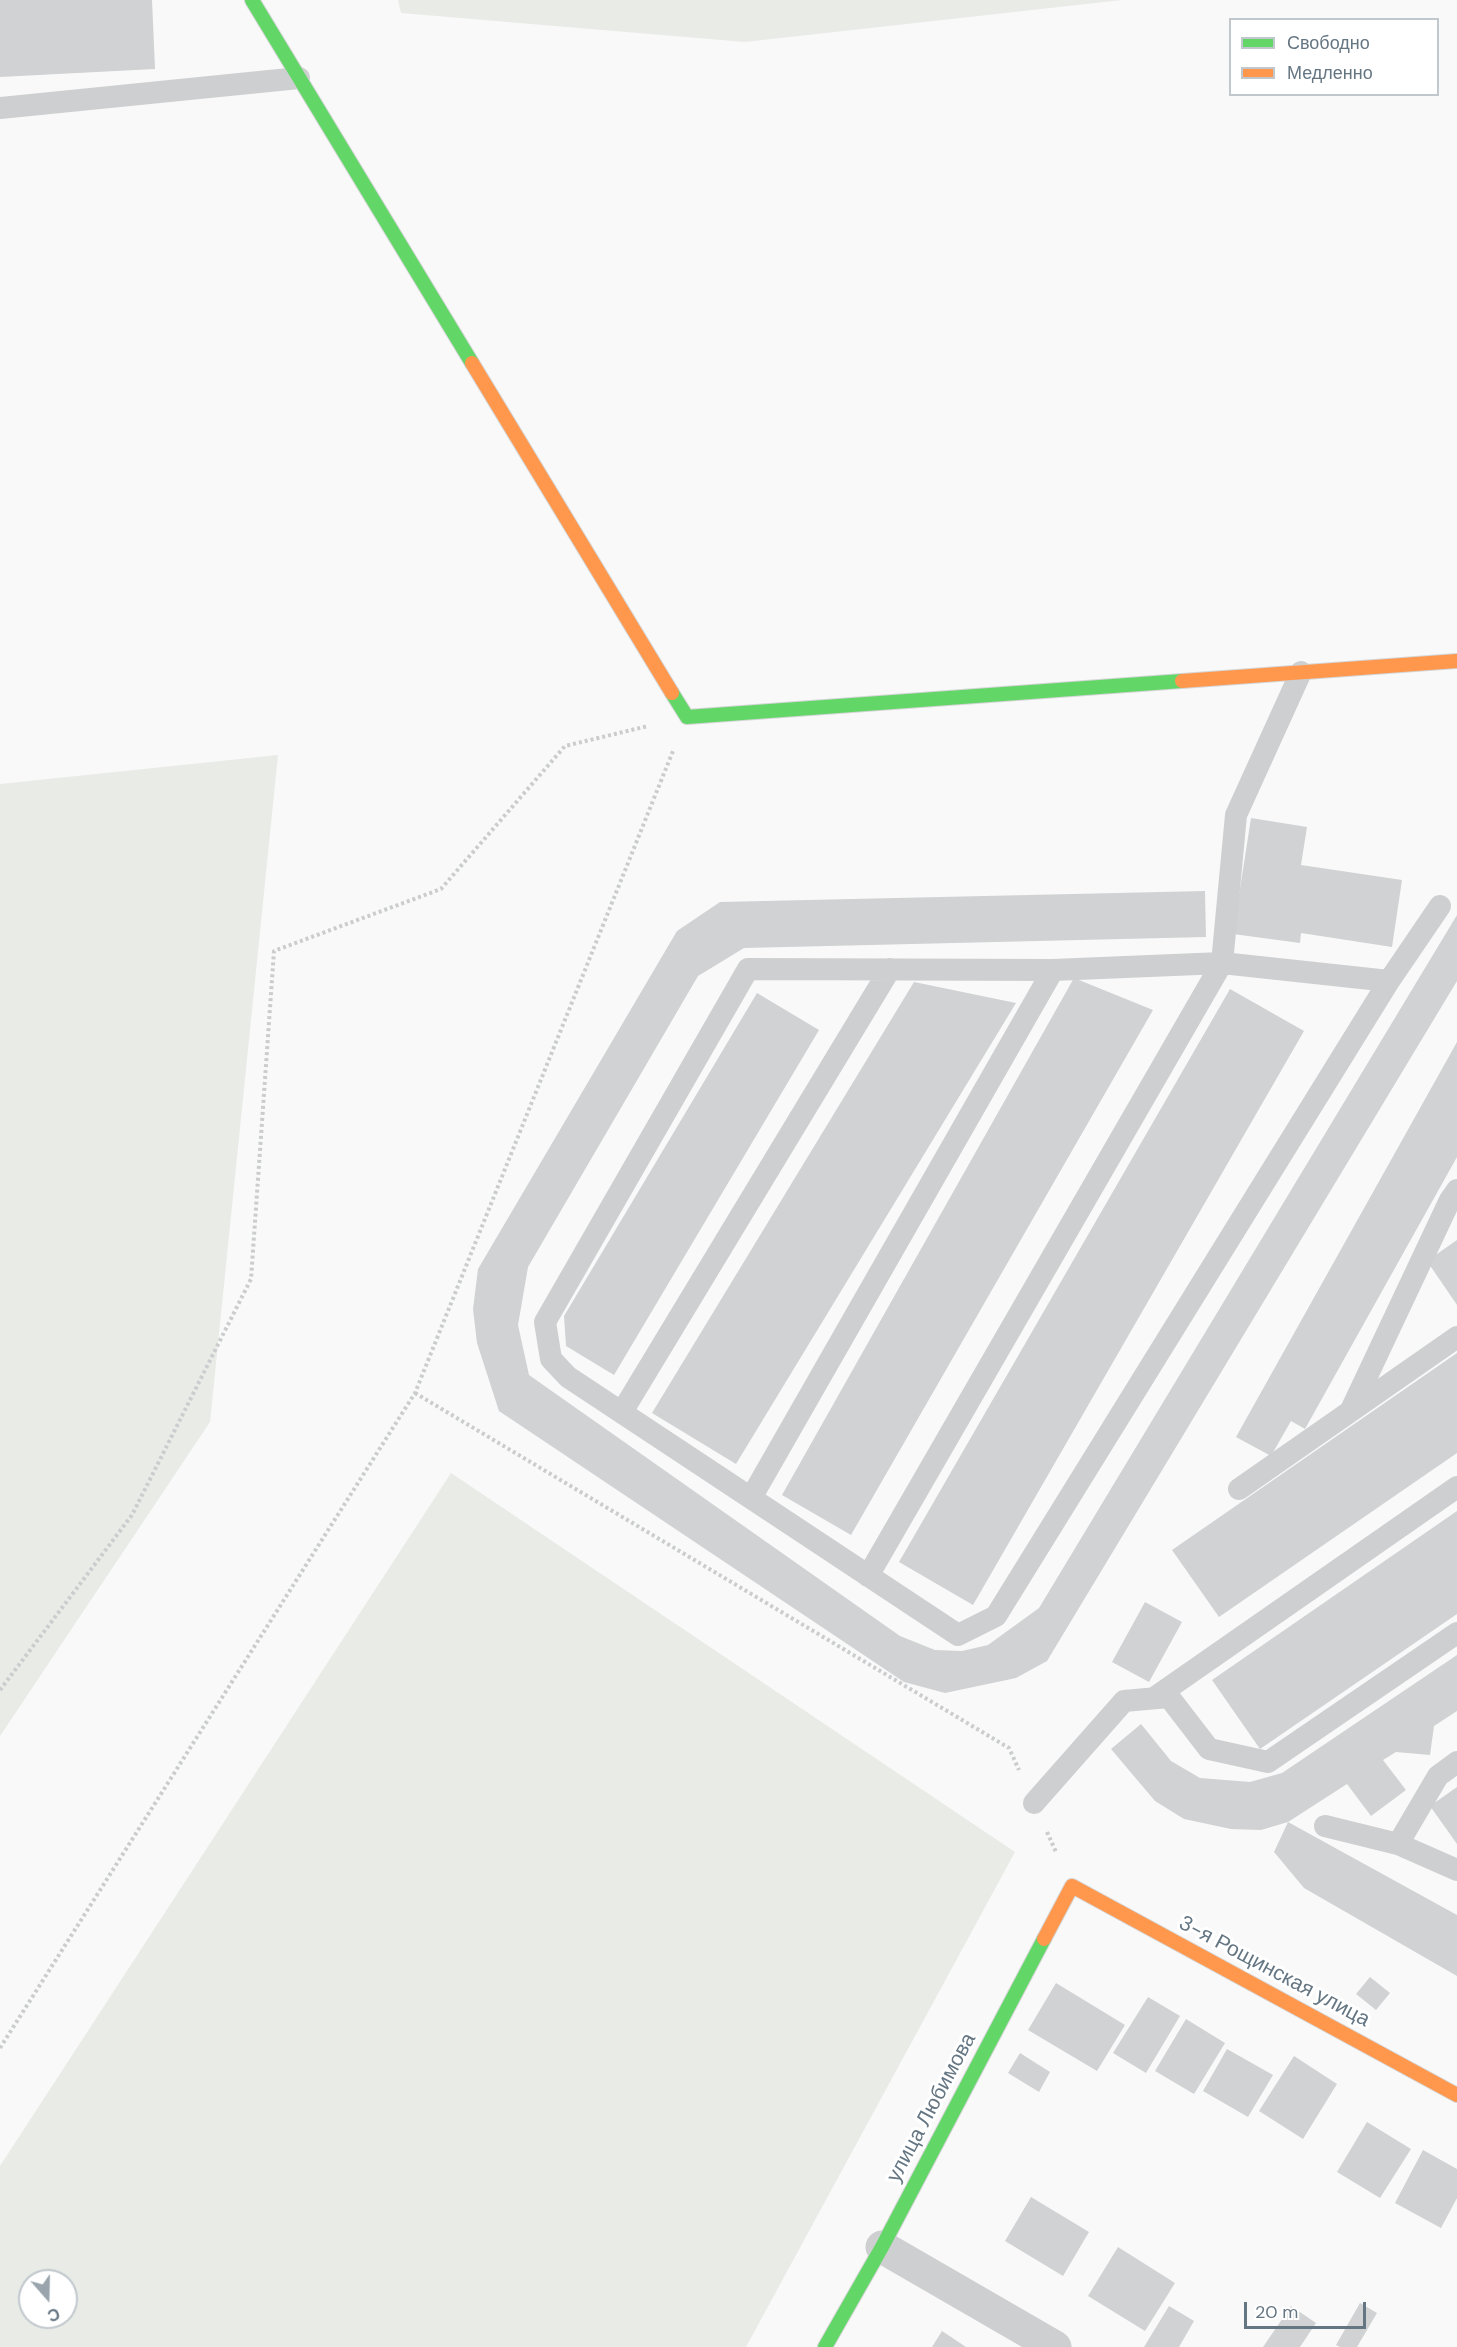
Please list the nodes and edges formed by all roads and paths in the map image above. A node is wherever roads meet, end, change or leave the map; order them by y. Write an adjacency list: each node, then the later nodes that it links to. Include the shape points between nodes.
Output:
1 (252, 0): 2 (street)
2 (299, 78): 3 (lane); 6 (street)
3 (0, 108)
4 (1457, 661): 5 (street)
5 (1301, 672): 6 (street); 8 (lane, via 1236,815)
6 (687, 717): 14 (path); 22 (path, via 565,746 441,889 274,951 251,1279 132,1515)
7 (1440, 906): 11 (lane)
8 (1222, 963): 10 (lane); 11 (lane); 20 (lane)
9 (890, 969): 10 (lane); 16 (lane); 16 (lane, via 748,969 545,1322 551,1359 568,1377)
10 (1053, 970): 19 (lane)
11 (1389, 981): 20 (lane, via 996,1616 958,1635)
12 (1457, 1190): 15 (lane)
13 (1457, 1337): 15 (lane)
14 (415, 1393): 25 (path, via 1009,1748); 30 (path)
15 (1351, 1411): 18 (lane)
16 (622, 1412): 19 (lane)
17 (1457, 1487): 23 (lane)
18 (1239, 1488)
19 (751, 1498): 20 (lane)
20 (868, 1576)
21 (1457, 1633): 23 (lane, via 1268,1762 1209,1749 1169,1697)
22 (0, 1690)
23 (1154, 1698): 25 (lane, via 1124,1701)
24 (1457, 1762): 27 (lane, via 1438,1776)
25 (1034, 1803): 29 (path)
26 (1325, 1826): 27 (lane)
27 (1398, 1844): 28 (lane)
28 (1457, 1870)
29 (1072, 1886): 31 (street, 3-я Рощинская улица); 32 (street, улица Любимова)
30 (0, 2048)
31 (1457, 2094)
32 (882, 2247): 33 (street, улица Любимова); 34 (street)
33 (825, 2347)
34 (1055, 2347)

